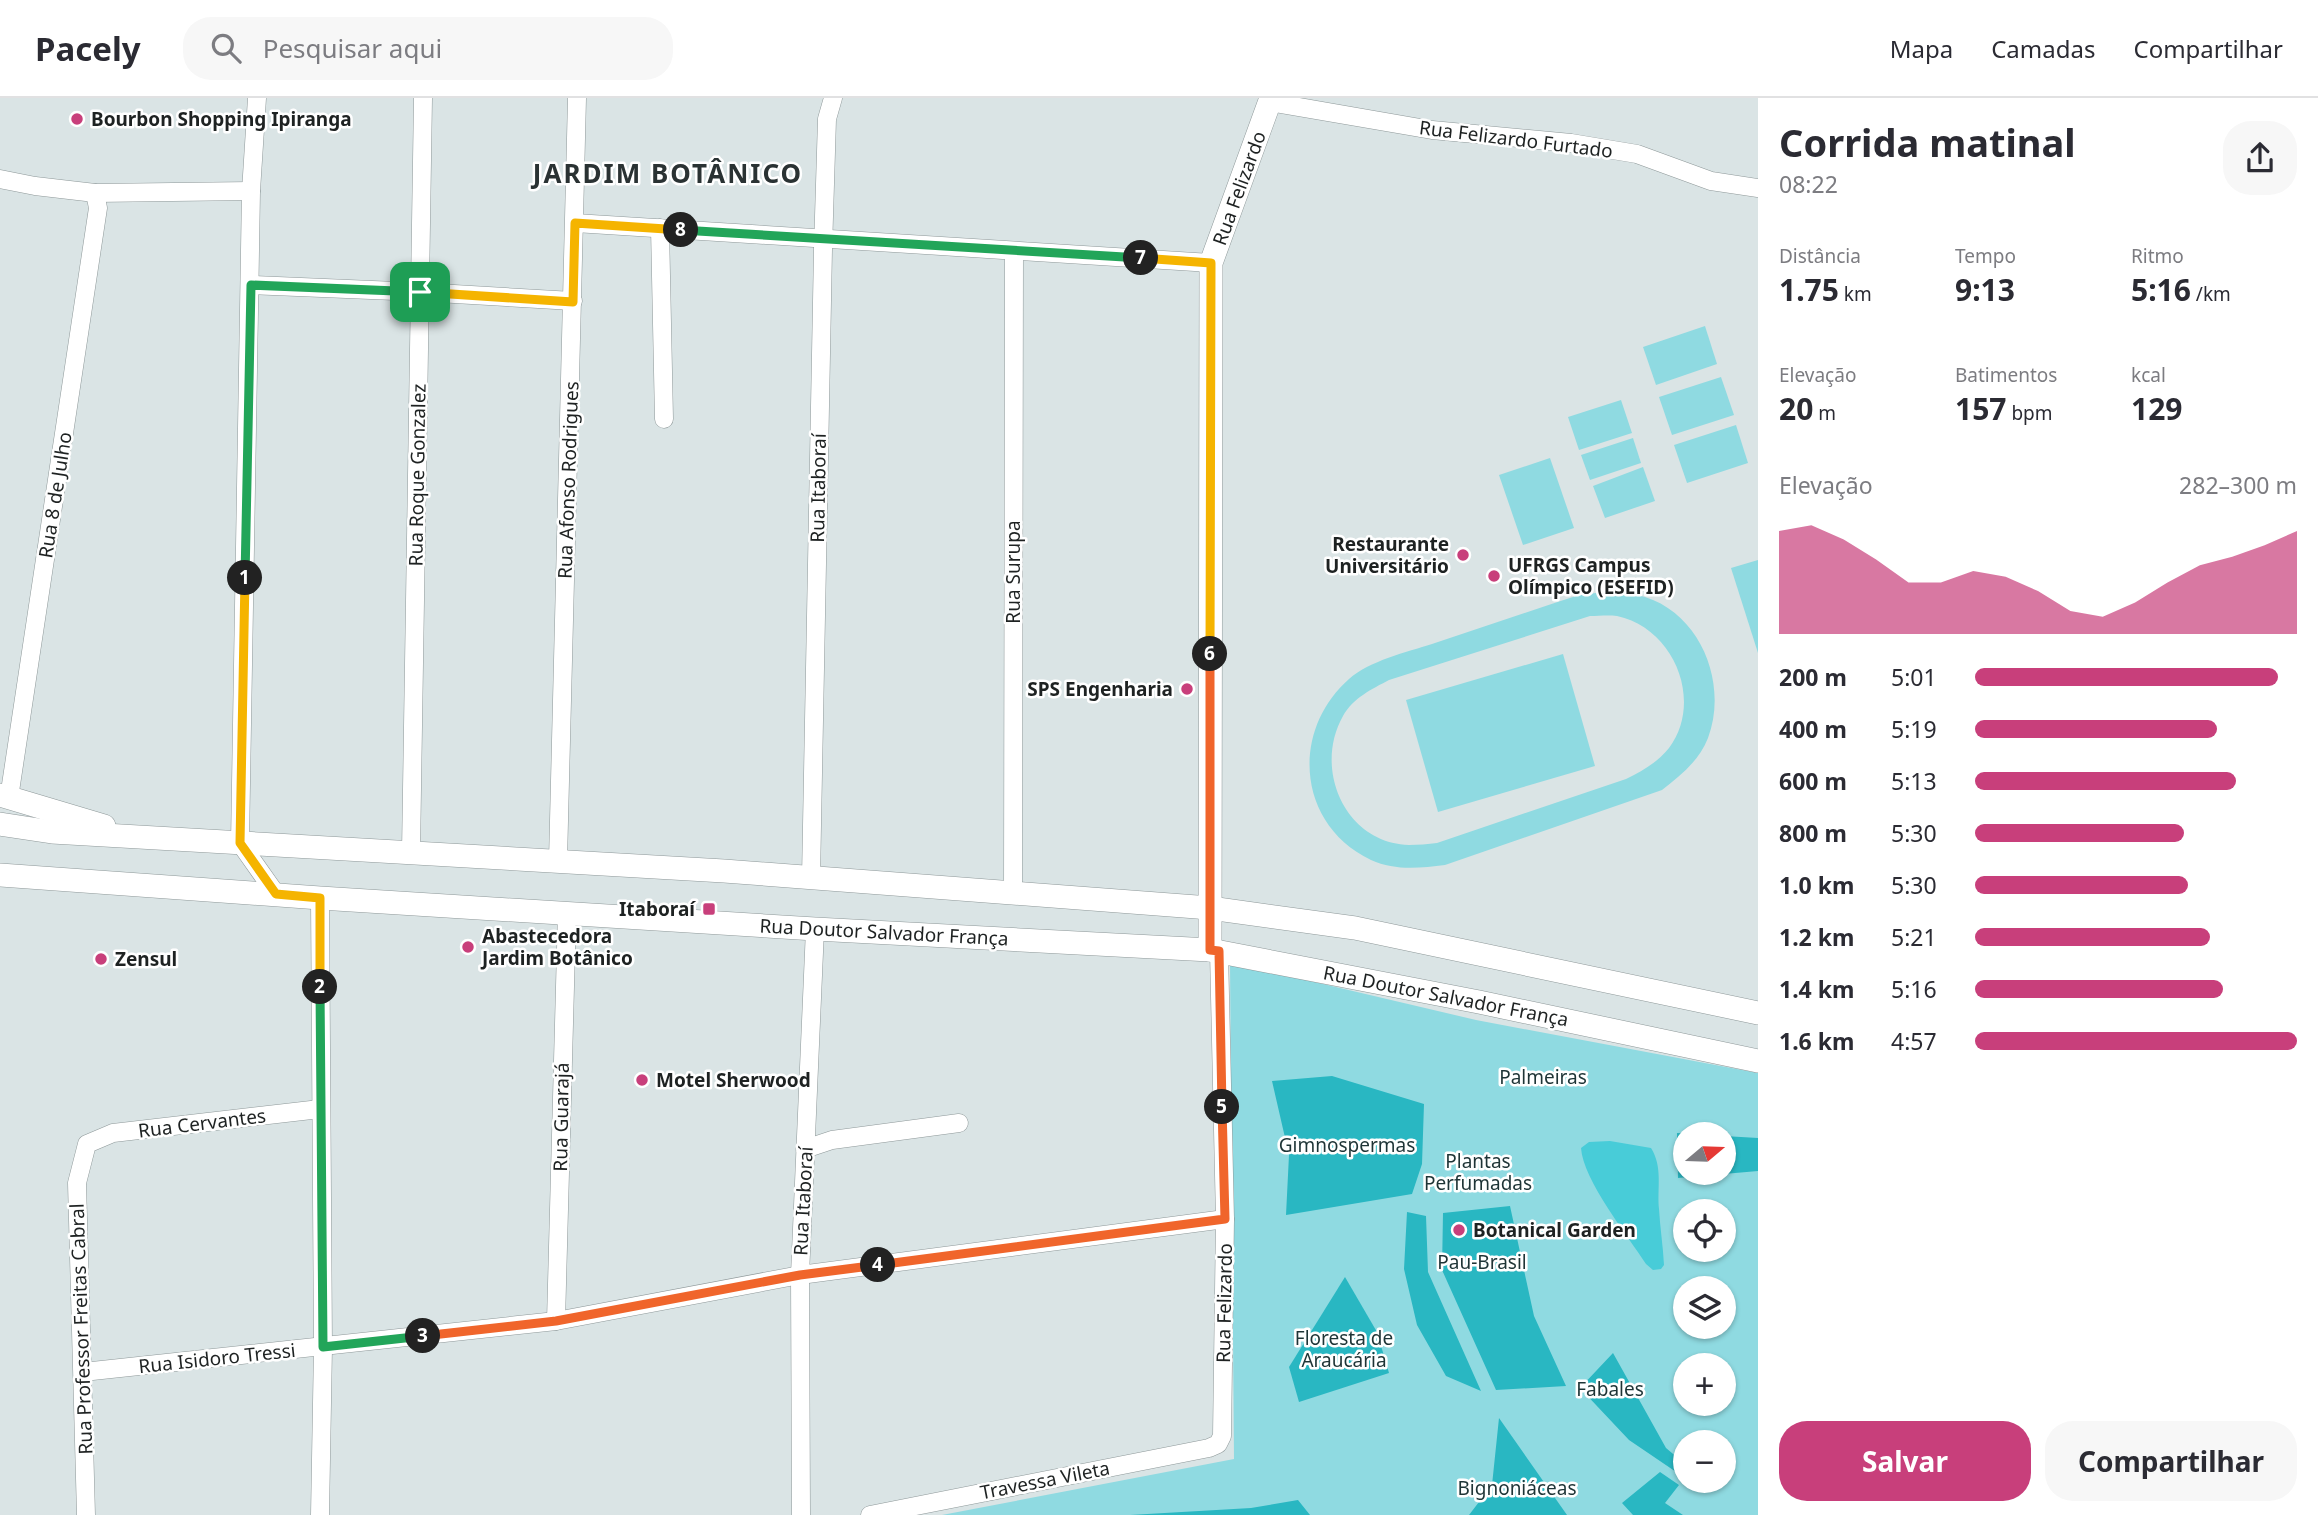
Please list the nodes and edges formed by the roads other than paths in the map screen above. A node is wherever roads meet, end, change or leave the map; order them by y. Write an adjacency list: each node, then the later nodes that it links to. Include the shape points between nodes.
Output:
1 (257, 98): 8 (street)
2 (423, 98): 16 (street, Rua Roque Gonzalez)
3 (577, 98): 10 (street, Rua Afonso Rodrigues)
4 (833, 98): 12 (street, Rua Itaboraí, via 827,119)
5 (1270, 100): 7 (street, Rua Felizardo Furtado, via 1432,130 1637,154 1711,181); 14 (main road, Rua Felizardo)
6 (0, 178): 9 (street)
7 (1758, 188)
8 (251, 191): 9 (street); 15 (street)
9 (95, 193): 19 (street, Rua 8 de Julho, via 99,208)
10 (575, 223): 11 (street); 17 (street, Rua Afonso Rodrigues)
11 (660, 228): 12 (street); 18 (street)
12 (824, 237): 13 (street); 26 (street, Rua Itaboraí)
13 (1014, 250): 14 (street); 28 (street, Rua Surupa)
14 (1211, 263): 30 (main road, Rua Felizardo)
15 (251, 285): 16 (street); 22 (street)
16 (420, 292): 17 (street); 23 (street, Rua Roque Gonzalez)
17 (573, 302): 24 (street, Rua Afonso Rodrigues)
18 (664, 419)
19 (5, 797): 21 (main road, via 102,826)
20 (0, 824): 21 (main road)
21 (182, 840): 22 (main road)
22 (240, 843): 23 (main road); 27 (street)
23 (411, 852): 24 (main road)
24 (558, 861): 26 (main road)
25 (0, 875): 27 (main road, Rua Doutor Salvador França)
26 (811, 878): 28 (main road)
27 (276, 894): 29 (main road, Rua Doutor Salvador França)
28 (1013, 894): 30 (main road)
29 (320, 898): 31 (main road, Rua Doutor Salvador França); 36 (street)
30 (1210, 908): 33 (main road, Rua Felizardo); 34 (main road, via 1355,928)
31 (567, 912): 32 (main road, Rua Doutor Salvador França); 42 (street, Rua Guarajá)
32 (815, 929): 33 (main road, Rua Doutor Salvador França); 39 (street, Rua Itaboraí)
33 (1214, 951): 35 (main road, Rua Doutor Salvador França); 40 (street, Rua Felizardo)
34 (1758, 1013)
35 (1758, 1061)
36 (320, 1109): 38 (street, Rua Cervantes, via 113,1133); 43 (street)
37 (959, 1123): 39 (street, via 832,1140)
38 (87, 1144): 44 (street, Rua Professor Freitas Cabral, via 77,1183)
39 (806, 1149): 41 (street, Rua Itaboraí)
40 (1225, 1219): 41 (street, Rua Isidoro Tressi); 45 (street, Rua Felizardo)
41 (800, 1275): 42 (street, Rua Isidoro Tressi); 48 (street, Rua Itaboraí)
42 (556, 1321): 43 (street, Rua Isidoro Tressi)
43 (323, 1347): 44 (street, Rua Isidoro Tressi); 47 (street)
44 (83, 1372): 46 (street, Rua Professor Freitas Cabral)
45 (1219, 1444): 49 (street, Travessa Vileta)
46 (86, 1515)
47 (320, 1515)
48 (801, 1515)
49 (870, 1515)

